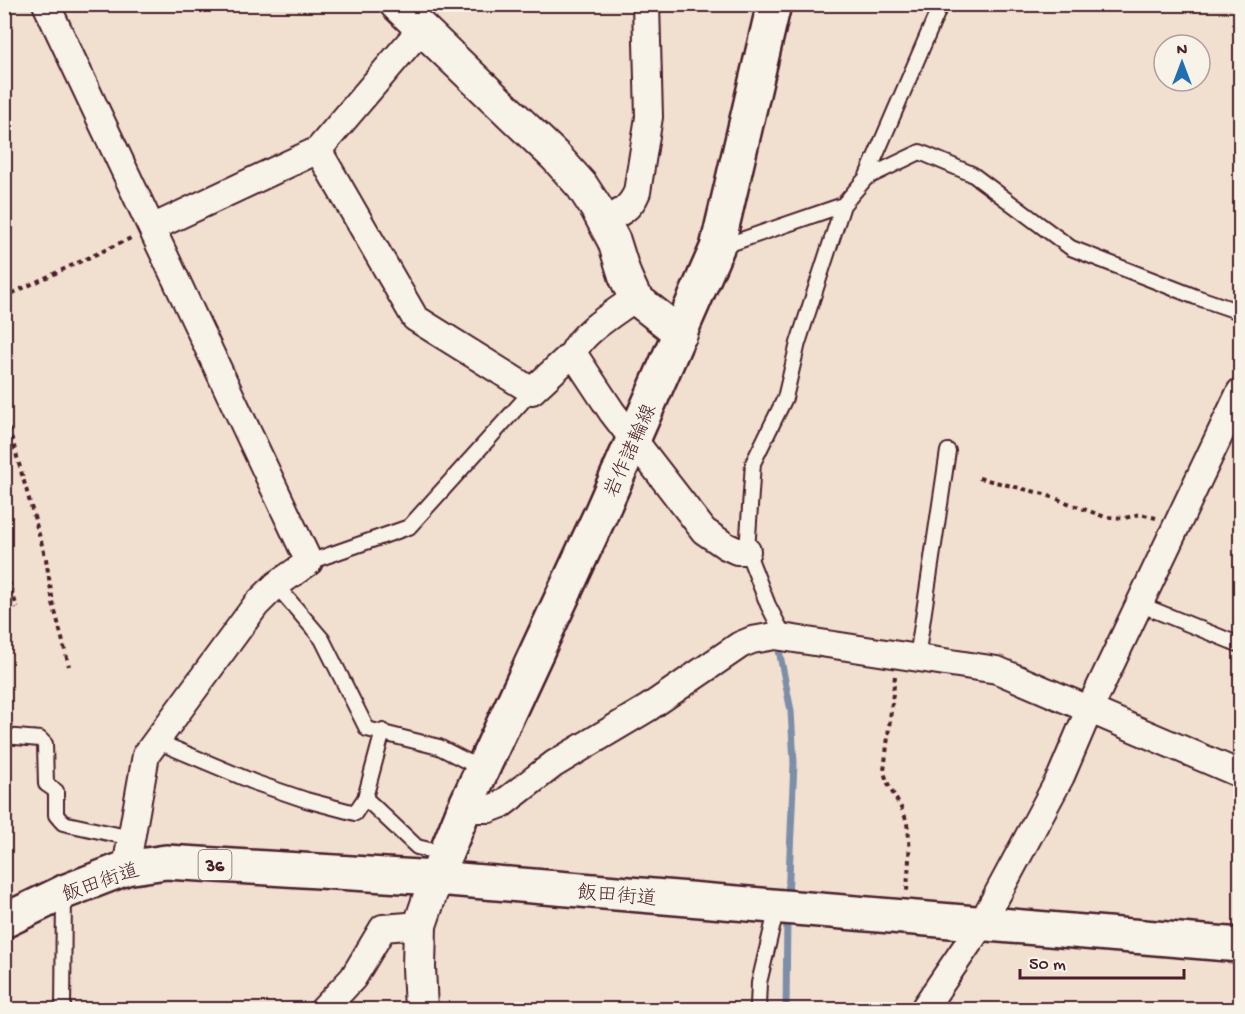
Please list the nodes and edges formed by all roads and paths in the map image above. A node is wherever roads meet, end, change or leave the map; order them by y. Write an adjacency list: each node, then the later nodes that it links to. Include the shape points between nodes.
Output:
1 (46, 4): 11 (street)
2 (396, 4): 6 (street)
3 (646, 4): 10 (street, via 649,117 637,192 633,203 623,212)
4 (774, 4): 12 (main road, 岩作諸輪線)
5 (941, 4): 8 (lane)
6 (421, 29): 7 (street); 10 (street, via 556,157 582,186)
7 (318, 150): 11 (street); 18 (street, via 415,318)
8 (866, 178): 9 (lane); 15 (lane, via 920,152 972,174 1071,248)
9 (843, 205): 12 (lane); 25 (lane, via 798,343 785,398 753,463)
10 (603, 221): 14 (street)
11 (152, 228): 13 (path); 26 (street)
12 (717, 248): 16 (main road, 岩作諸輪線)
13 (4, 297)
14 (635, 297): 16 (street); 17 (street, via 599,325)
15 (1240, 312)
16 (681, 334): 21 (main road, 岩作諸輪線)
17 (573, 353): 18 (street); 21 (street)
18 (532, 391): 26 (lane, via 408,527)
19 (1240, 392): 24 (street)
20 (4, 411): 34 (path, via 45,559)
21 (634, 439): 25 (street, via 704,531 726,546); 39 (main road, 岩作諸輪線)
22 (948, 451): 33 (lane)
23 (979, 478): 24 (path, via 1044,494 1105,517 1151,515)
24 (1177, 525): 29 (street)
25 (747, 551): 31 (lane)
26 (309, 562): 28 (street)
27 (4, 564): 30 (path)
28 (276, 585): 36 (lane, via 322,639 368,729); 38 (street, via 256,605)
29 (1139, 604): 32 (lane); 35 (street)
30 (17, 608)
31 (785, 638): 33 (street); 42 (street, via 763,637 740,645 648,708 554,764 502,804 489,809)
32 (1240, 645)
33 (907, 657): 35 (street, via 997,670); 47 (path, via 884,771 908,830)
34 (69, 666)
35 (1090, 708): 40 (street); 50 (street, via 1061,776)
36 (383, 731): 39 (lane, via 439,747); 41 (lane)
37 (4, 736): 43 (lane, via 40,739 45,744 45,784 56,791 56,815 63,823)
38 (156, 741): 41 (lane, via 306,800 355,813); 43 (street, via 146,754)
39 (482, 769): 42 (main road, 岩作諸輪線)
40 (1240, 774)
41 (365, 798): 44 (lane)
42 (464, 809): 44 (main road, 岩作諸輪線)
43 (129, 853): 44 (main road, 飯田街道 / 36, via 166,862); 45 (main road, 飯田街道 / 36)
44 (441, 866): 46 (main road, 飯田街道); 49 (street)
45 (64, 892): 48 (main road, 飯田街道 / 36); 52 (lane)
46 (777, 907): 47 (main road, 飯田街道); 55 (lane, via 759,983 758,1005)
47 (904, 918): 50 (main road, 飯田街道)
48 (4, 921)
49 (420, 925): 53 (street, via 383,928 353,978); 54 (street)
50 (981, 925): 51 (main road, 飯田街道); 56 (street)
51 (1240, 945)
52 (63, 1010)
53 (322, 1010)
54 (421, 1010)
55 (762, 1010)
56 (923, 1010)

